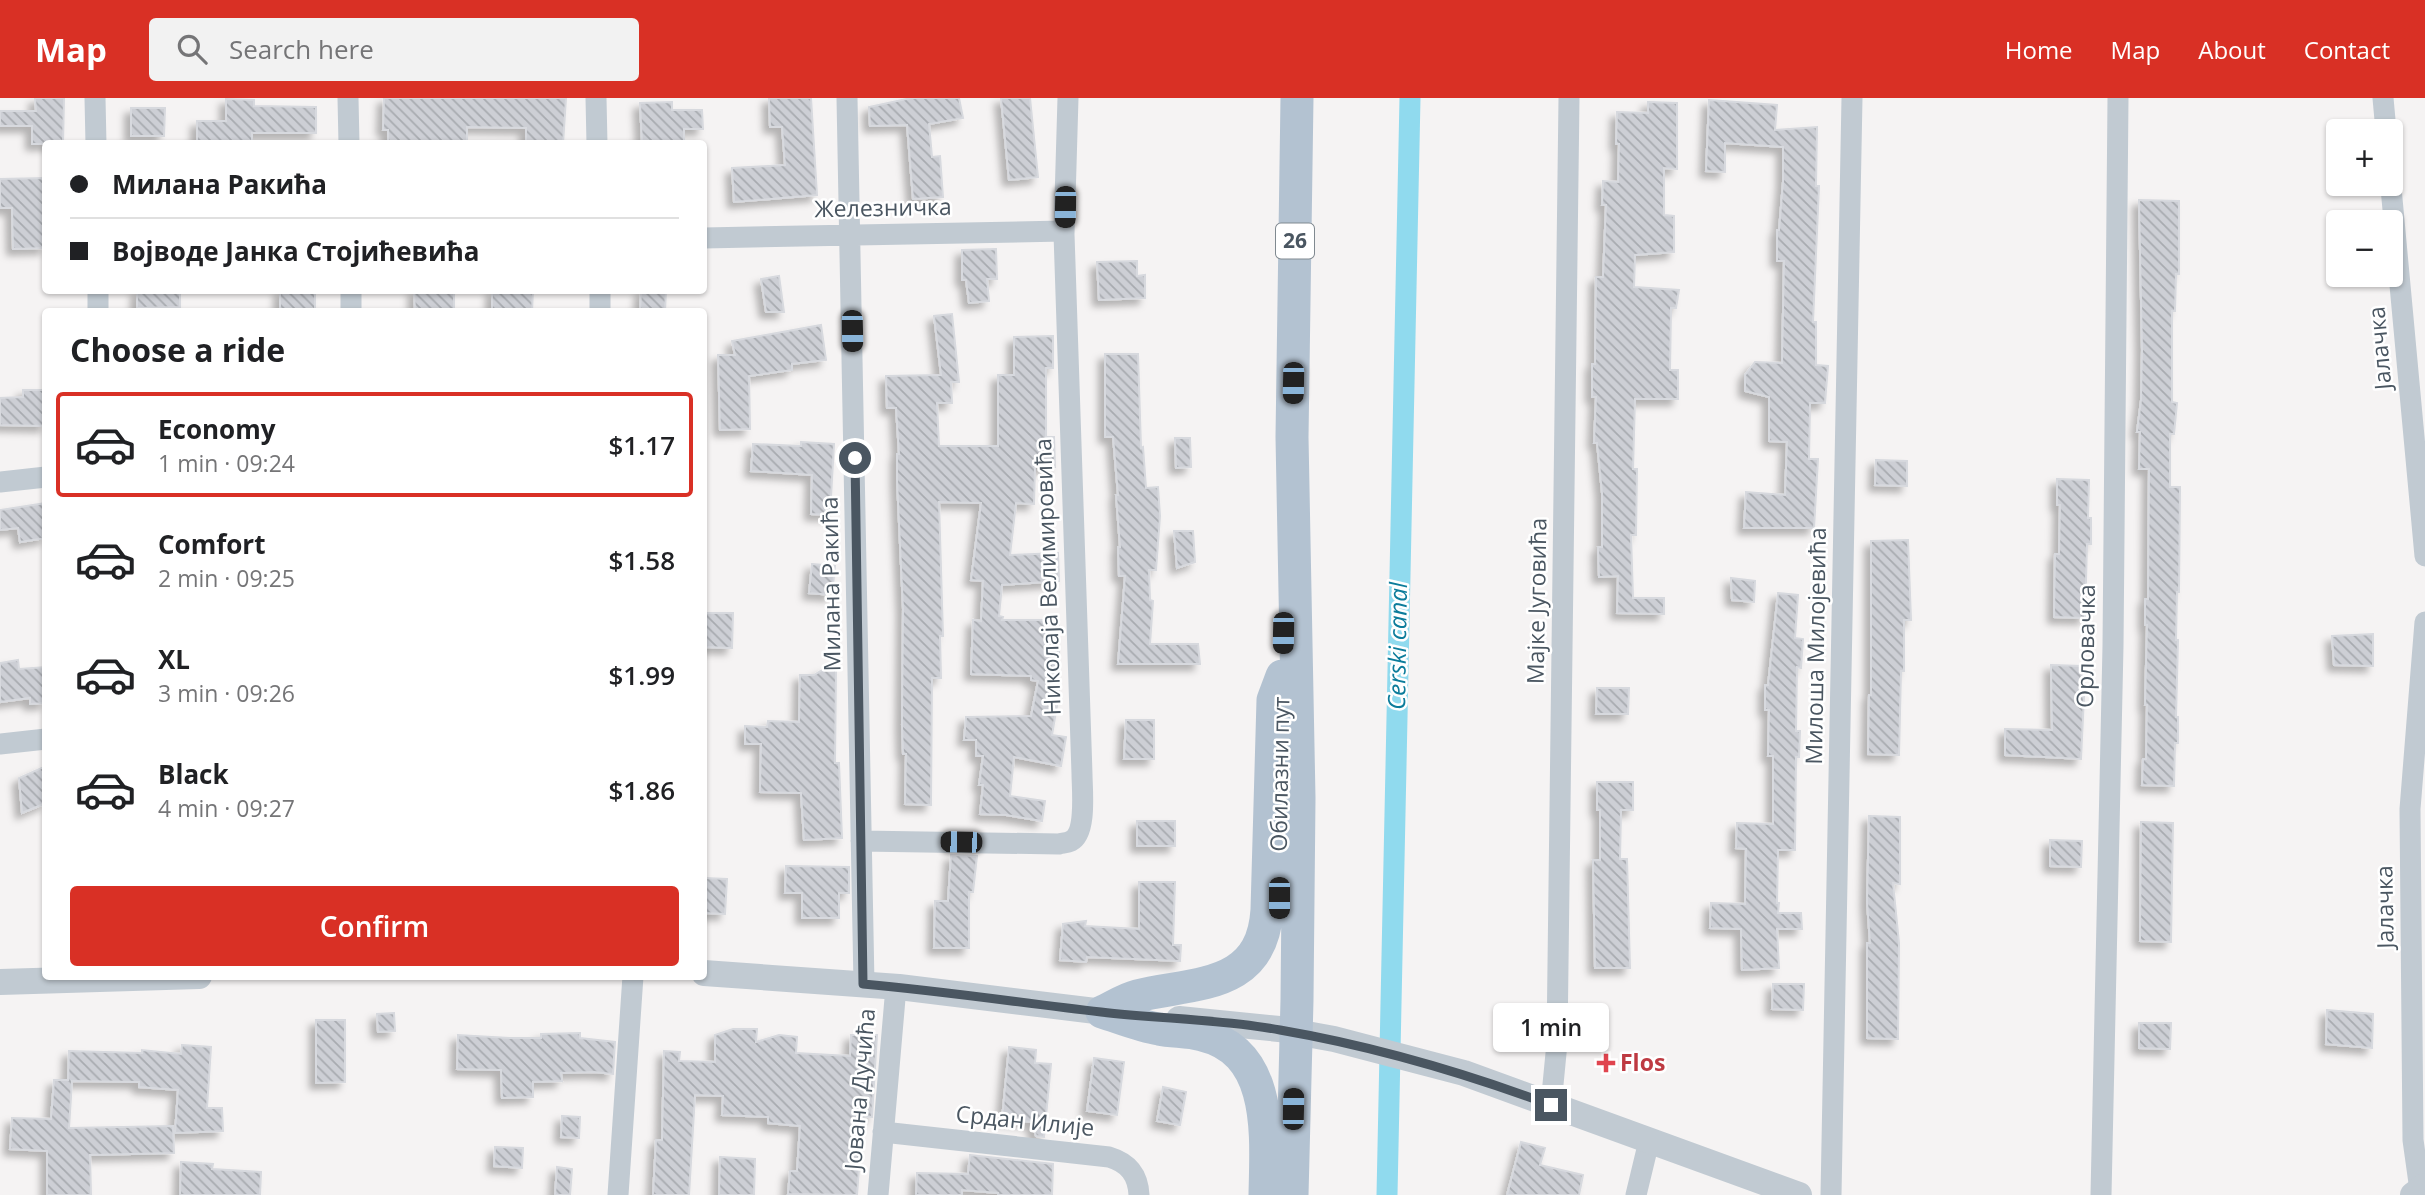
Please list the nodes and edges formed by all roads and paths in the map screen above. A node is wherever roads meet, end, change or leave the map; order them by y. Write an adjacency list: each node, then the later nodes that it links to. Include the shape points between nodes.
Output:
1 (95, 98): 12 (street)
2 (348, 98): 13 (street)
3 (596, 98): 14 (street)
4 (847, 98): 17 (street, Милана Ракића)
5 (1068, 98): 16 (street, Николаја Велимировића)
6 (1297, 98): 19 (main road, Обилазни пут / 26)
7 (1569, 98): 37 (street, Мајке Југовића, via 1557,1043)
8 (1852, 98): 49 (street, Милоша Милојевића)
9 (2119, 98): 50 (street, Орловачка)
10 (2383, 98): 11 (street)
11 (2385, 119)
12 (96, 140)
13 (349, 140)
14 (597, 140)
15 (2392, 196): 20 (street, Јалачка)
16 (1064, 231): 17 (street, Железничка); 28 (street, Николаја Велимировића, via 1082,774 1078,834 1059,844)
17 (849, 236): 18 (street, Железничка); 28 (street, Милана Ракића)
18 (707, 238)
19 (1292, 436): 25 (main road, Обилазни пут / 26); 36 (main road, Обилазни пут / 26, via 1298,771)
20 (2420, 446): 23 (street, Јалачка)
21 (42, 477): 22 (street)
22 (0, 482)
23 (2425, 556)
24 (2425, 622): 40 (street, Јалачка, via 2410,809 2413,1112)
25 (1282, 676): 35 (main road, via 1273,700 1266,918 1261,942 1243,966 1221,979 1133,997); 36 (main road, Обилазни пут / 26)
26 (42, 739): 27 (street)
27 (0, 744)
28 (861, 841): 33 (street, Милана Ракића)
29 (707, 973): 33 (street)
30 (66, 980): 32 (street)
31 (633, 980): 41 (street)
32 (0, 982)
33 (863, 984): 34 (street)
34 (895, 987): 35 (street); 38 (street, Јована Дучића)
35 (1102, 1012): 36 (street); 44 (main road, via 1158,1029 1203,1035 1240,1054 1257,1081 1263,1110)
36 (1287, 1031): 37 (street, via 1363,1045 1464,1073); 45 (main road, Обилазни пут / 26, via 1275,1071); 46 (main road, Обилазни пут / 26)
37 (1551, 1105): 39 (street)
38 (883, 1132): 42 (street, Јована Дучића); 43 (street, Срдан Илије, via 1110,1157 1134,1174)
39 (1649, 1142): 47 (street); 48 (street)
40 (2419, 1191)
41 (618, 1195)
42 (878, 1195)
43 (1139, 1195)
44 (1265, 1195)
45 (1275, 1195)
46 (1292, 1195)
47 (1636, 1195)
48 (1799, 1195)
49 (1831, 1195)
50 (2101, 1195)

